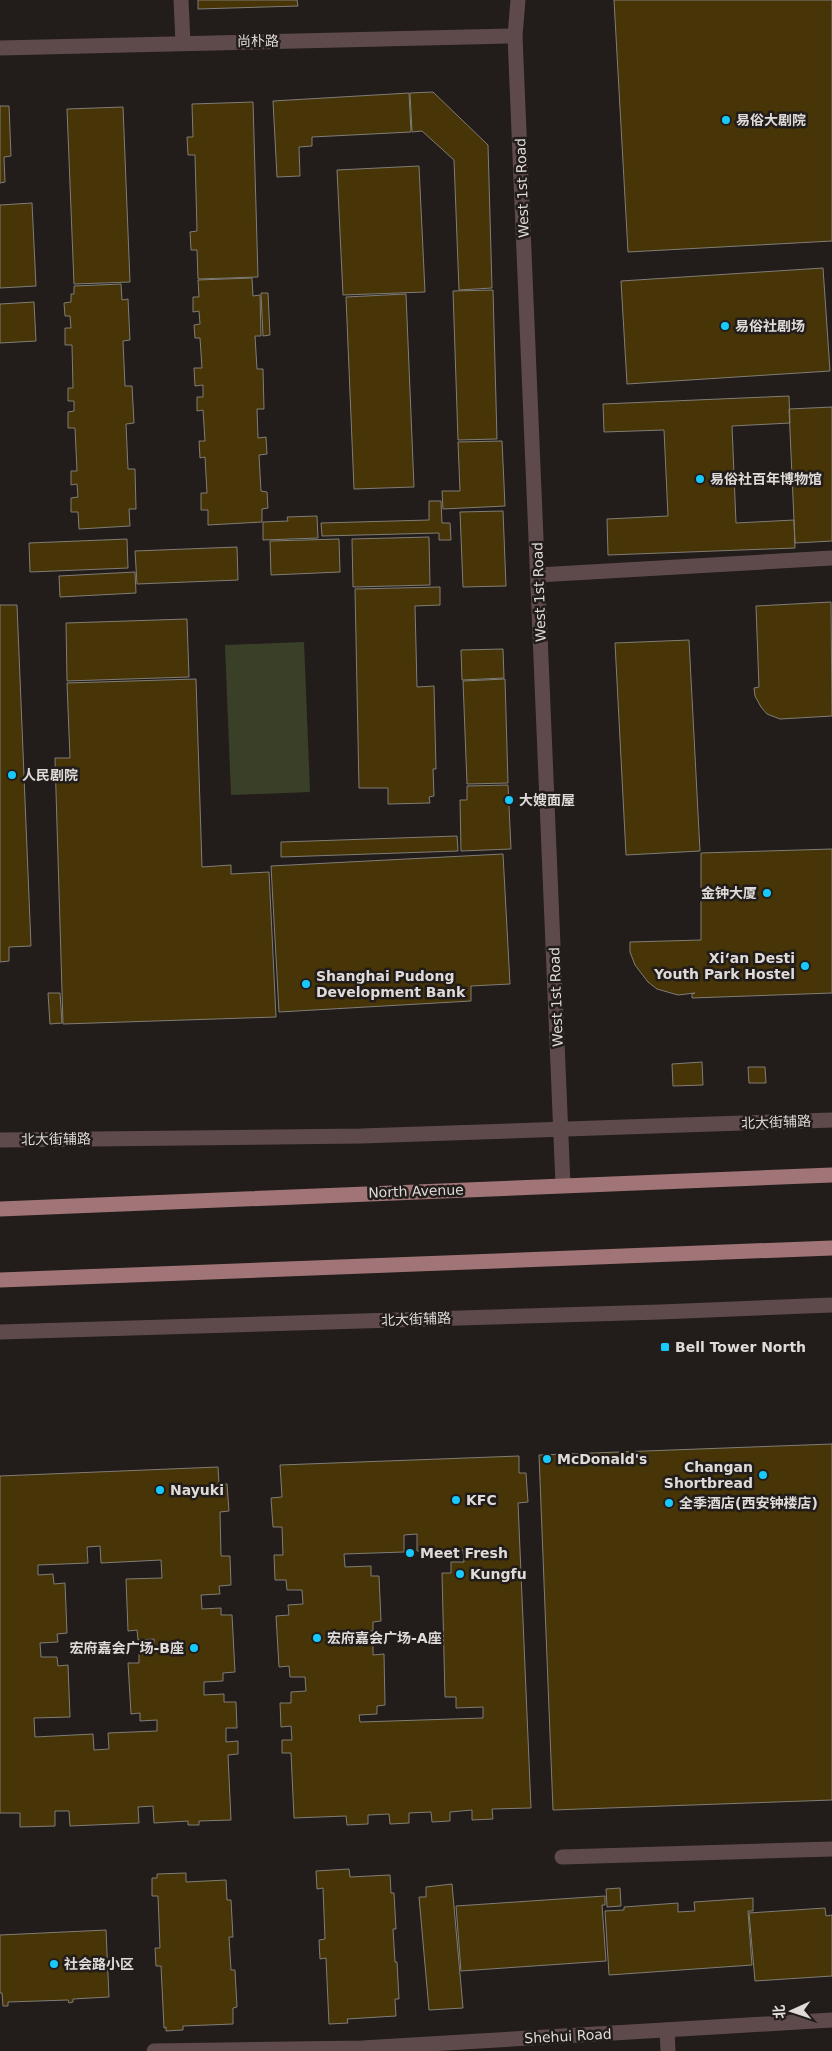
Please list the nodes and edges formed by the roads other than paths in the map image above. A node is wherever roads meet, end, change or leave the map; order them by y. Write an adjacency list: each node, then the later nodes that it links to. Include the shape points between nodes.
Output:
1 (181, 0): 4 (street)
2 (518, 0): 3 (street, West 1st Road)
3 (515, 36): 4 (street, 尚朴路); 7 (street, West 1st Road)
4 (182, 43): 5 (street, 尚朴路)
5 (0, 48)
6 (832, 558): 7 (street)
7 (538, 575): 9 (street, West 1st Road)
8 (832, 1120): 9 (street, 北大街辅路)
9 (562, 1130): 10 (street, 北大街辅路); 12 (street, West 1st Road)
10 (0, 1140)
11 (832, 1175): 12 (main road, North Avenue)
12 (563, 1185): 13 (main road, North Avenue)
13 (0, 1209)
14 (832, 1248): 15 (main road)
15 (0, 1280)
16 (832, 1305): 17 (street, 北大街辅路)
17 (0, 1332)
18 (832, 1849): 19 (street)
19 (562, 1857)
20 (832, 2020): 21 (street, Shehui Road)
21 (667, 2030): 22 (street, Shehui Road); 25 (street)
22 (513, 2045): 23 (street, Shehui Road)
23 (363, 2049): 24 (street, Shehui Road)
24 (154, 2051)
25 (668, 2051)

